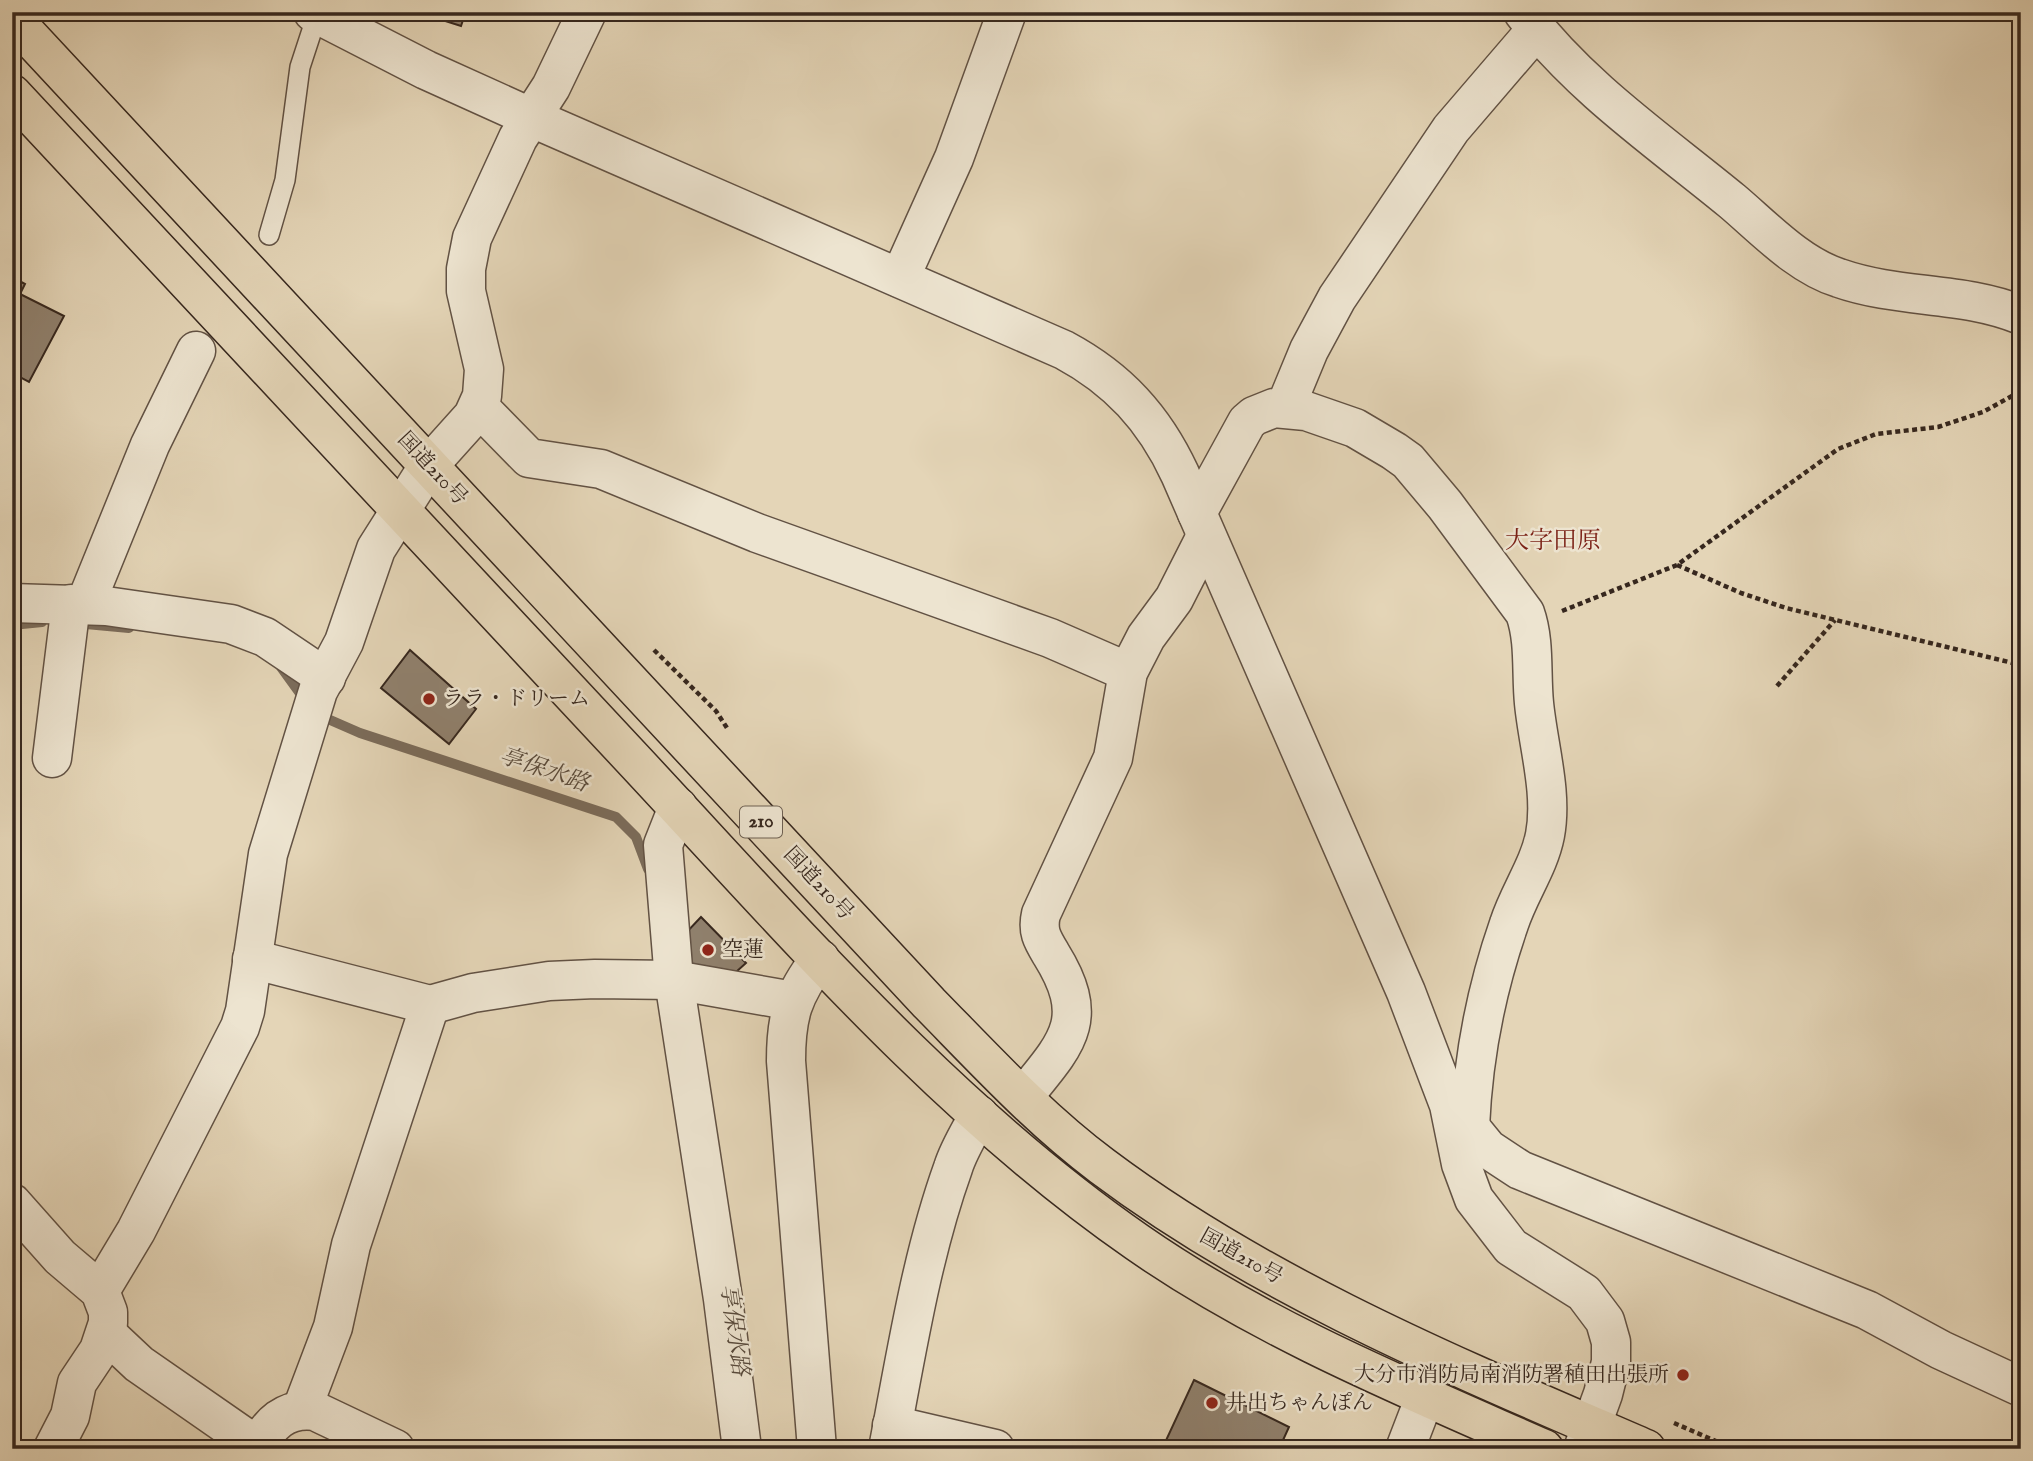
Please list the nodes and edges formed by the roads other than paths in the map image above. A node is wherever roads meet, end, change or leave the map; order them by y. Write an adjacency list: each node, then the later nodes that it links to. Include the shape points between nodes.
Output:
1 (587, 12): 7 (street, via 551,87)
2 (1007, 12): 9 (street, via 954,158)
3 (315, 14): 7 (street); 8 (lane, via 300,67 285,180)
4 (12, 18): 14 (highway, 国道210号 / 210)
5 (1530, 21): 10 (street, via 1554,50 1639,129 1803,260 1837,278 1870,287 1975,300); 13 (street, via 1451,129 1320,326)
6 (12, 94): 15 (highway, 国道210号 / 210)
7 (530, 117): 9 (street); 12 (street, via 467,256 468,311 484,369)
8 (269, 235)
9 (900, 278): 16 (street, via 1064,349 1109,377 1157,430)
10 (2021, 315)
11 (196, 351): 18 (street)
12 (479, 407): 14 (street); 19 (street, via 529,458 601,469 757,533 1062,643)
13 (1285, 408): 16 (street, via 1265,411 1247,422); 30 (street, via 1347,424 1408,461 1519,603 1528,621 1547,806 1545,833 1511,917 1492,982)
14 (429, 465): 15 (street); 28 (highway, 国道210号 / 210, via 929,1003)
15 (400, 510): 20 (street, via 376,549 344,642); 22 (highway, 国道210号 / 210)
16 (1201, 524): 19 (street, via 1174,599); 30 (street)
17 (12, 603): 18 (street)
18 (78, 604): 20 (street, via 231,624 265,637); 21 (street)
19 (1128, 672): 28 (street, via 1110,766 1038,924 1069,986 1070,1030 1058,1054)
20 (326, 678): 24 (street, via 310,715 268,854)
21 (52, 758)
22 (678, 807): 23 (highway, 国道210号 / 210); 25 (street, via 663,845)
23 (820, 959): 26 (street); 29 (highway, 国道210号 / 210)
24 (252, 960): 27 (street); 32 (street, via 240,1027 136,1231)
25 (674, 981): 26 (street); 27 (street, via 549,981); 43 (street)
26 (793, 1001): 44 (street, via 786,1029 786,1061)
27 (430, 1005): 36 (street, via 351,1245 333,1327)
28 (1023, 1097): 39 (highway, 国道210号 / 210, via 1101,1165 1199,1233 1261,1270)
29 (979, 1115): 35 (highway, 国道210号 / 210, via 1086,1204 1186,1274); 38 (street, via 947,1186)
30 (1463, 1132): 34 (street, via 1520,1170 1867,1310); 39 (street, via 1461,1164 1474,1199 1503,1240 1584,1293 1605,1321 1611,1362)
31 (12, 1203): 32 (street, via 60,1257)
32 (100, 1291): 33 (street, via 108,1312)
33 (106, 1333): 40 (street, via 139,1364); 41 (street, via 77,1382 70,1416)
34 (2021, 1387)
35 (1425, 1397): 46 (street); 47 (highway, 国道210号 / 210)
36 (302, 1409): 40 (street, via 278,1419); 42 (street)
37 (1654, 1433): 39 (highway, 国道210号 / 210)
38 (890, 1437): 45 (street)
39 (1588, 1437)
40 (257, 1447)
41 (53, 1449)
42 (395, 1449)
43 (742, 1449)
44 (817, 1449)
45 (995, 1449)
46 (1405, 1449)
47 (1544, 1449)

